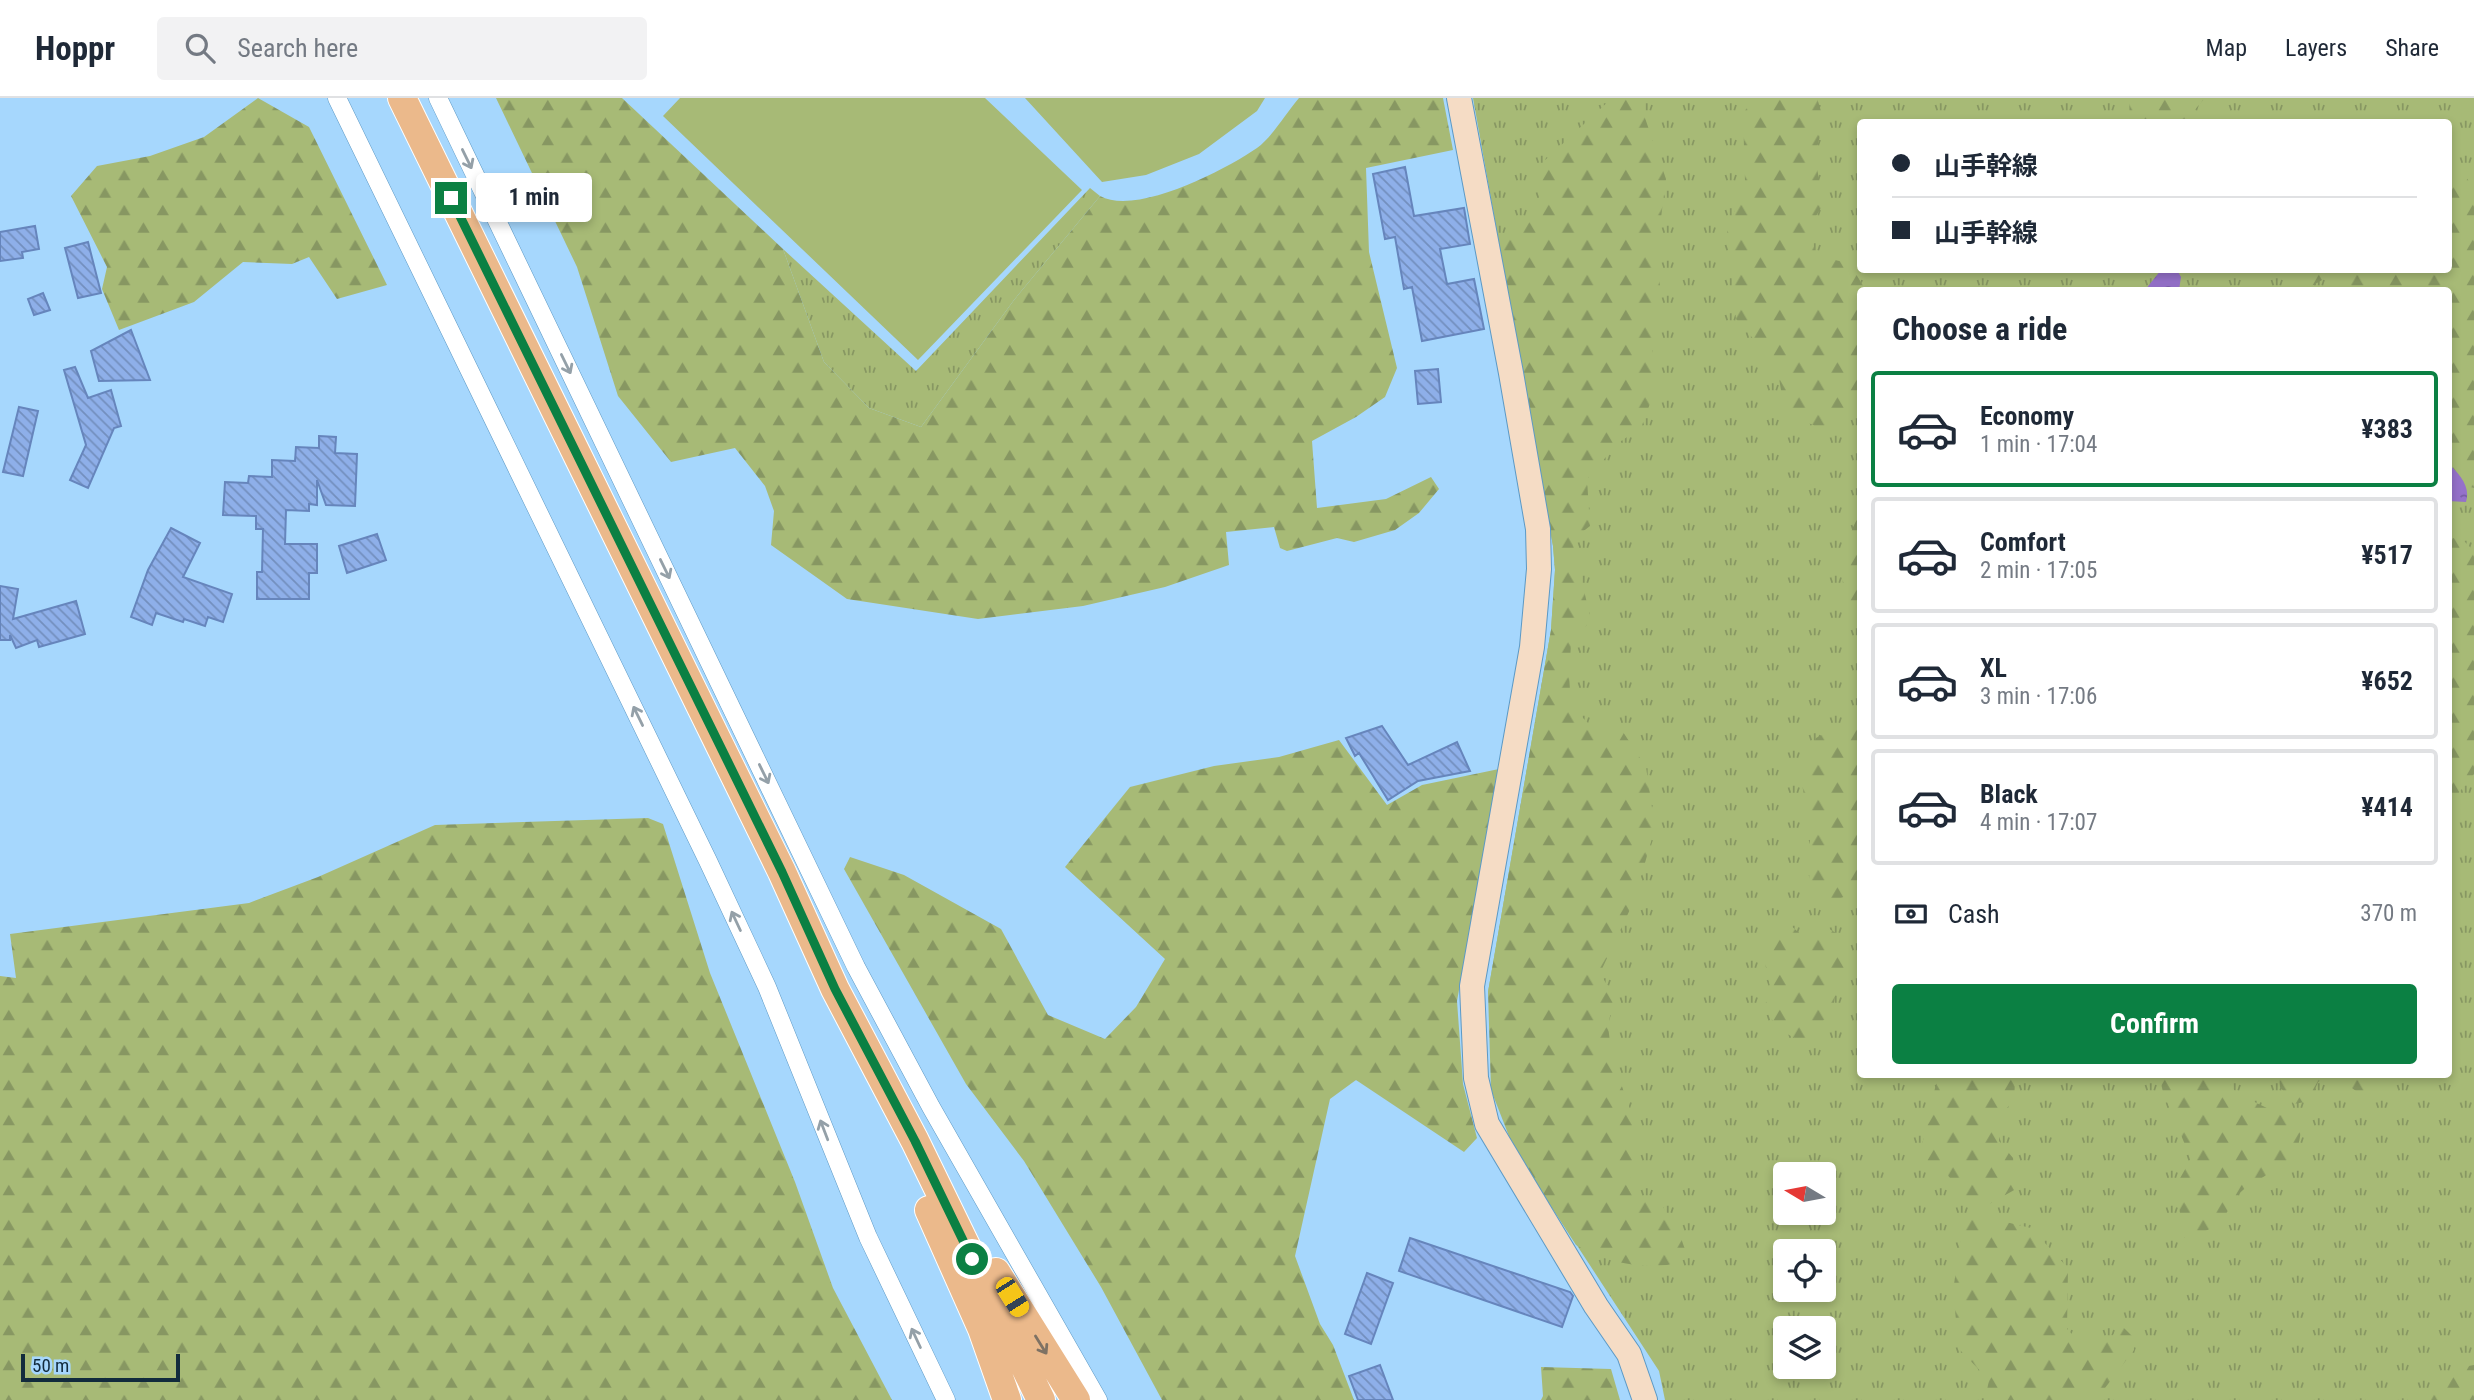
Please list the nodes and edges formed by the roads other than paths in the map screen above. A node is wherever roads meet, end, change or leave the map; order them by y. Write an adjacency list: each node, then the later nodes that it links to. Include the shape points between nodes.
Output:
1 (337, 98): 7 (street, one-way to 1, via 868,1237 767,987 714,873)
2 (402, 98): 5 (main road)
3 (438, 98): 11 (street, one-way to 11, via 856,967)
4 (1460, 98): 12 (street, via 1538,529 1539,569 1532,647 1472,986 1476,1078 1487,1124 1629,1354)
5 (835, 989): 6 (main road); 8 (main road, via 982,1329)
6 (915, 1141): 9 (main road); 10 (main road, one-way to 10)
7 (946, 1400)
8 (1007, 1400)
9 (1041, 1400)
10 (1076, 1400)
11 (1098, 1400)
12 (1645, 1400)

